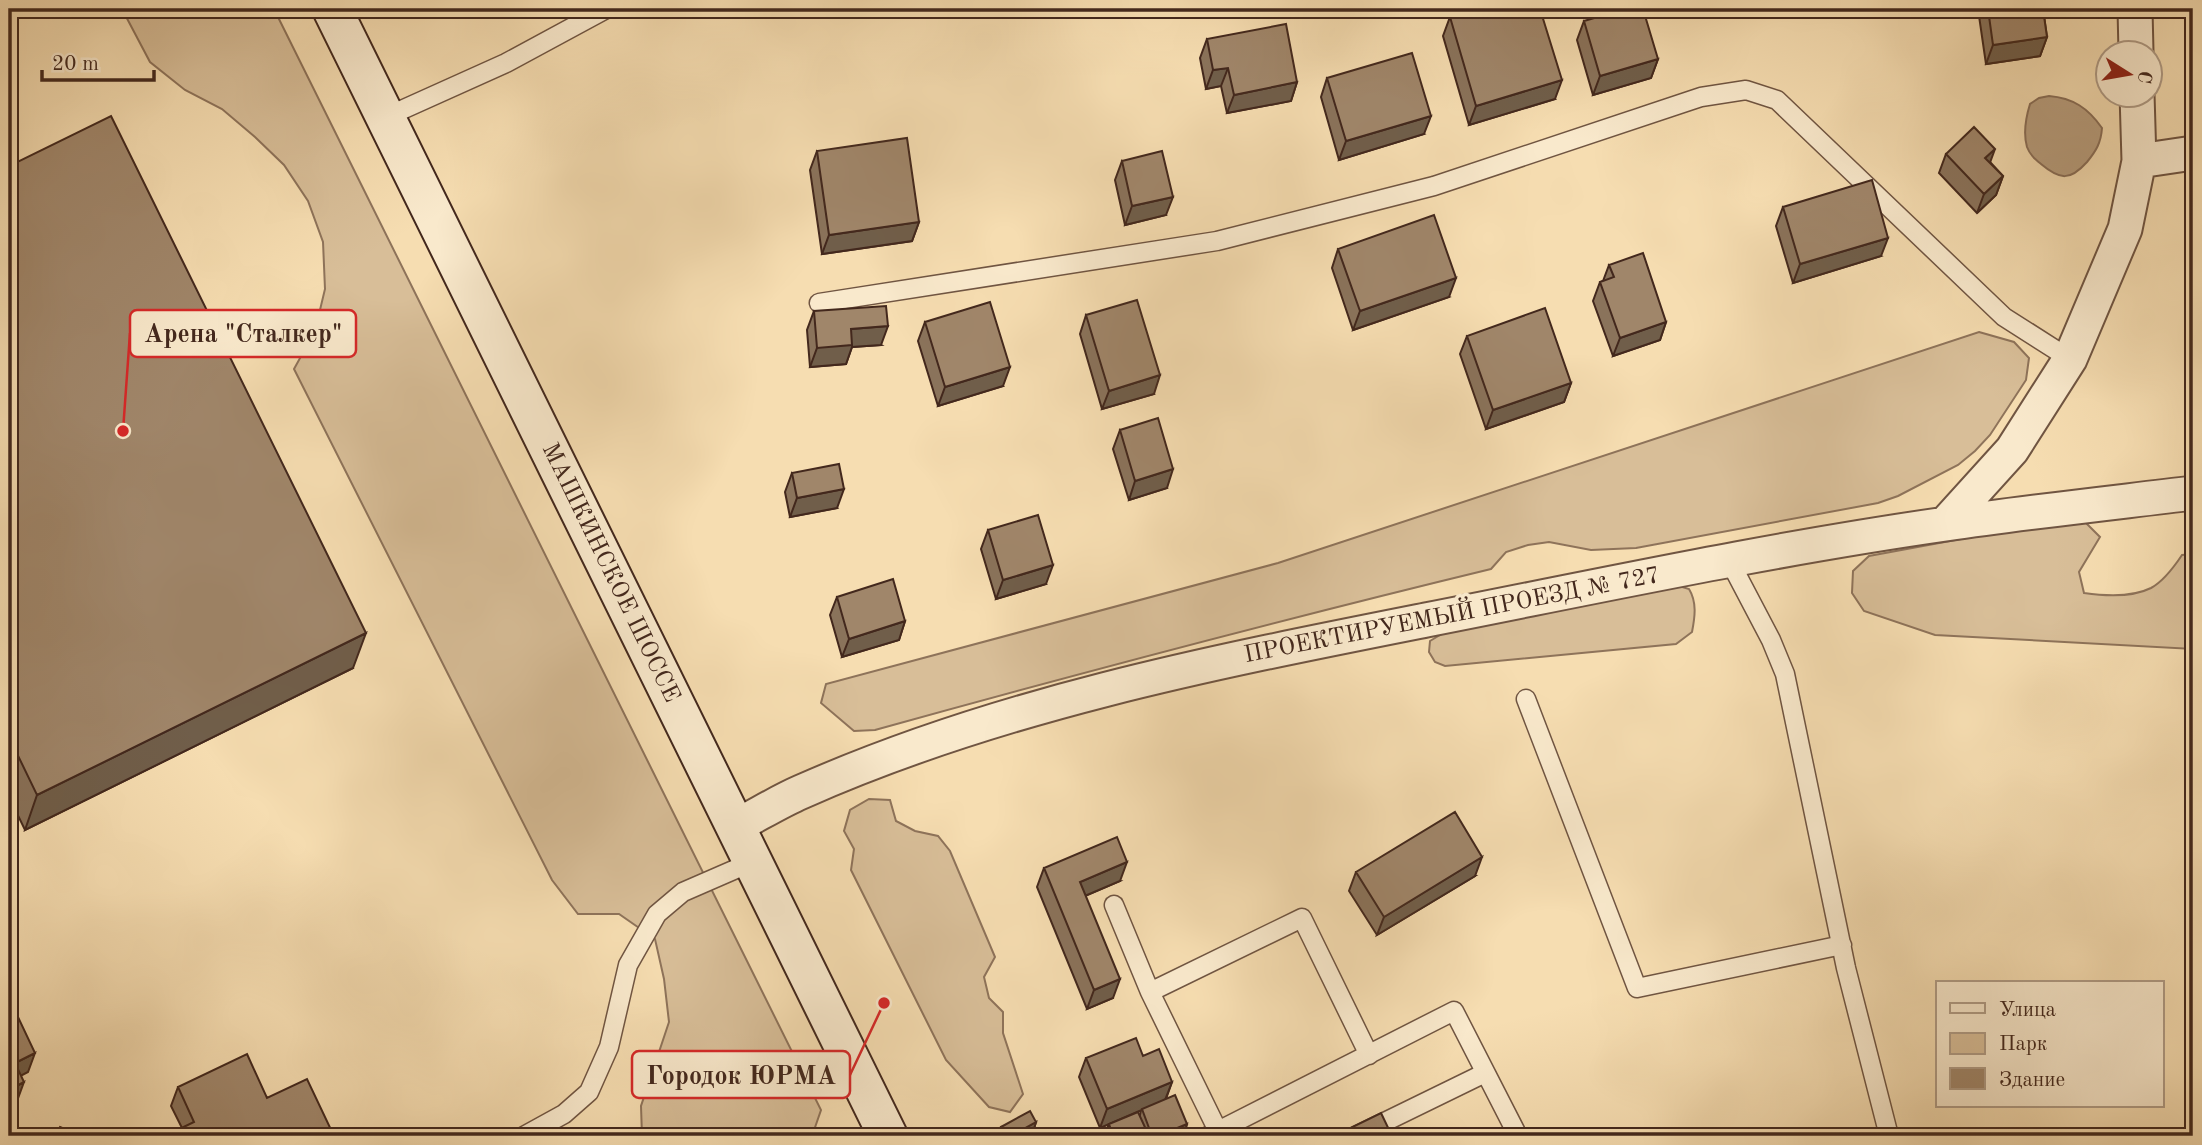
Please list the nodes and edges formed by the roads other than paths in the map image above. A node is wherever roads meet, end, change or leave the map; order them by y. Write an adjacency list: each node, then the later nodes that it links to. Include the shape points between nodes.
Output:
1 (332, 9): 6 (main road, МАШКИНСКОЕ ШОССЕ)
2 (606, 9): 6 (lane, via 506,63)
3 (2135, 9): 4 (street)
4 (2136, 38)
5 (2137, 108): 8 (street)
6 (386, 117): 15 (main road, МАШКИНСКОЕ ШОССЕ)
7 (2193, 153): 8 (street)
8 (2139, 162): 10 (street, via 2125,229)
9 (819, 303): 10 (lane, via 1217,241 1434,186 1701,97 1746,90 1777,100 2004,317)
10 (2070, 359): 12 (street, via 2012,450)
11 (2193, 493): 12 (street, ПРОЕКТИРУЕМЫЙ ПРОЕЗД № 727)
12 (1945, 524): 13 (street, ПРОЕКТИРУЕМЫЙ ПРОЕЗД № 727)
13 (1729, 560): 15 (street, ПРОЕКТИРУЕМЫЙ ПРОЕЗД № 727, via 1318,642 1030,709 919,745 811,788); 18 (lane, via 1785,674)
14 (1526, 699): 18 (lane, via 1637,988)
15 (734, 827): 16 (main road, МАШКИНСКОЕ ШОССЕ)
16 (752, 862): 23 (lane, via 683,892 657,914 628,965 608,1047 589,1091 564,1114); 24 (main road, МАШКИНСКОЕ ШОССЕ)
17 (1114, 905): 19 (lane)
18 (1842, 945): 27 (lane)
19 (1150, 992): 20 (lane, via 1302,918); 22 (lane)
20 (1369, 1055): 21 (lane, via 1454,1011); 22 (lane)
21 (1485, 1073): 25 (lane); 26 (lane)
22 (1213, 1134)
23 (524, 1136)
24 (888, 1136)
25 (1356, 1136)
26 (1518, 1136)
27 (1889, 1136)

